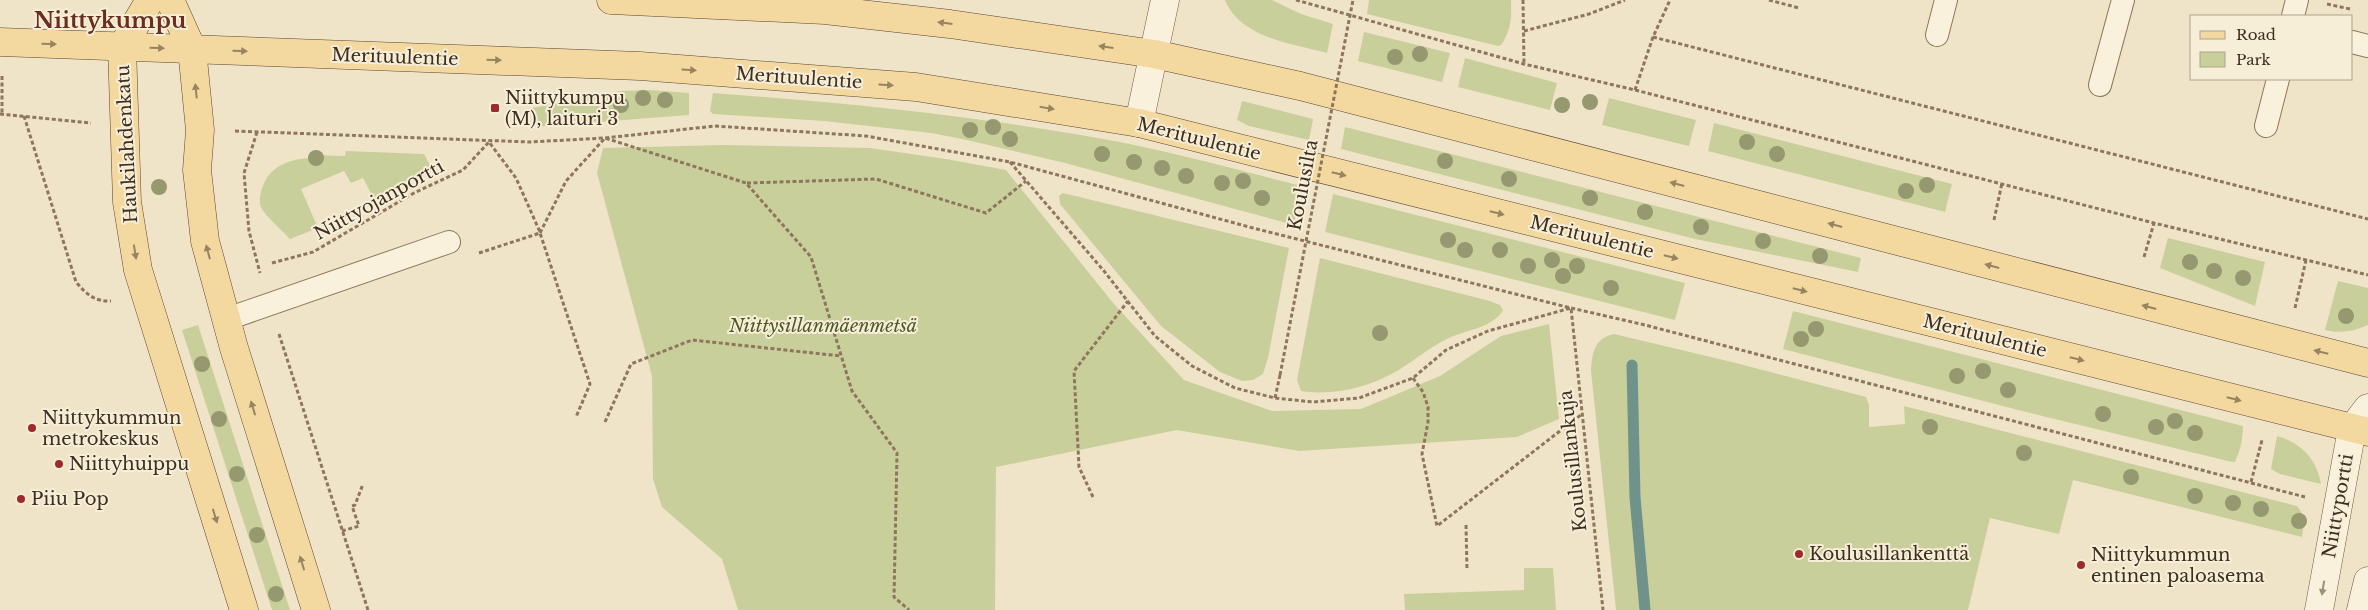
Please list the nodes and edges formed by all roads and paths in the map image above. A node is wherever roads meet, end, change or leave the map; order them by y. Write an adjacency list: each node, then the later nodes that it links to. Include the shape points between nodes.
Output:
1 (150, 0): 23 (main road, Haukilahdenkatu)
2 (170, 0): 24 (main road)
3 (611, 0): 14 (main road)
4 (1165, 0): 25 (street)
5 (1296, 0): 26 (path)
6 (1353, 0): 59 (path, Koulusilta, bridge)
7 (1523, 0): 17 (path)
8 (1625, 0): 17 (path)
9 (1670, 0): 19 (path)
10 (1769, 0): 15 (path)
11 (1946, 0): 18 (lane)
12 (2123, 0): 28 (lane)
13 (2296, 0): 16 (lane)
14 (653, 1): 25 (main road, one-way to 14, via 950,24 834,11)
15 (1799, 8)
16 (2293, 15)
17 (1524, 32): 26 (path)
18 (1937, 35)
19 (1653, 37): 29 (path); 43 (path)
20 (0, 42): 23 (main road, Merituulentie, one-way to 23)
21 (2353, 42): 22 (lane)
22 (2368, 46)
23 (122, 47): 24 (main road, Merituulentie, one-way to 24); 33 (main road, Haukilahdenkatu)
24 (192, 49): 32 (main road, Merituulentie, one-way to 32, via 640,66 916,87); 35 (main road, one-way to 24)
25 (1154, 54): 32 (street); 57 (main road, one-way to 25, via 1300,86)
26 (1524, 64): 29 (path)
27 (2278, 80): 34 (lane)
28 (2100, 85)
29 (1636, 90): 42 (path)
30 (0, 114): 31 (path)
31 (24, 116): 33 (path); 51 (path, via 76,282 88,296 103,302)
32 (1139, 123): 63 (main road, Merituulentie, one-way to 63)
33 (126, 125): 71 (main road, Haukilahdenkatu, one-way to 71, via 127,202 138,270)
34 (2266, 126)
35 (200, 130): 36 (path); 55 (main road, one-way to 35, via 205,241 197,170)
36 (257, 132): 38 (path); 53 (path, via 244,173 249,231)
37 (605, 138): 38 (path); 39 (path, via 715,126 866,136); 41 (path); 46 (path, via 566,181)
38 (489, 142): 46 (path, via 516,178); 49 (path, Niittyojanportti, via 463,170 414,193 313,252)
39 (1010, 162): 40 (path); 54 (path, via 1253,228)
40 (1026, 181): 41 (path, via 986,213 876,179); 52 (path)
41 (746, 183): 56 (path, via 811,257)
42 (2002, 183): 44 (path); 45 (path)
43 (2368, 219)
44 (1994, 220)
45 (2154, 223): 48 (path); 50 (path)
46 (540, 233): 47 (path, via 467,257); 61 (path, via 590,384)
47 (449, 242): 53 (lane)
48 (2144, 257)
49 (272, 263)
50 (2368, 275)
51 (118, 300)
52 (1128, 301): 59 (path, via 1155,336 1192,366 1235,388); 65 (path, via 1074,371 1080,467)
53 (269, 304): 55 (lane); 68 (path)
54 (1570, 308): 58 (path, via 1488,331 1446,350); 60 (path, Koulusillankuja); 66 (path)
55 (226, 319): 72 (main road, one-way to 55)
56 (841, 356): 62 (path, via 692,340 631,364); 74 (path, via 852,391 897,453 894,597)
57 (2368, 363)
58 (1413, 378): 59 (path, via 1360,398 1313,402); 60 (path, via 1428,407 1422,454 1436,526)
59 (1275, 398)
60 (1582, 414): 75 (path, Koulusillankuja)
61 (576, 417)
62 (605, 422)
63 (2363, 423): 76 (street, Niittyportti, one-way to 76)
64 (363, 484): 68 (path, via 352,506 359,526)
65 (1093, 497)
66 (2311, 499)
67 (1466, 525): 69 (path)
68 (342, 531): 73 (path)
69 (1467, 570)
70 (2368, 581): 77 (street)
71 (244, 610)
72 (316, 610)
73 (368, 610)
74 (909, 610)
75 (1603, 610)
76 (2319, 610)
77 (2361, 610)

